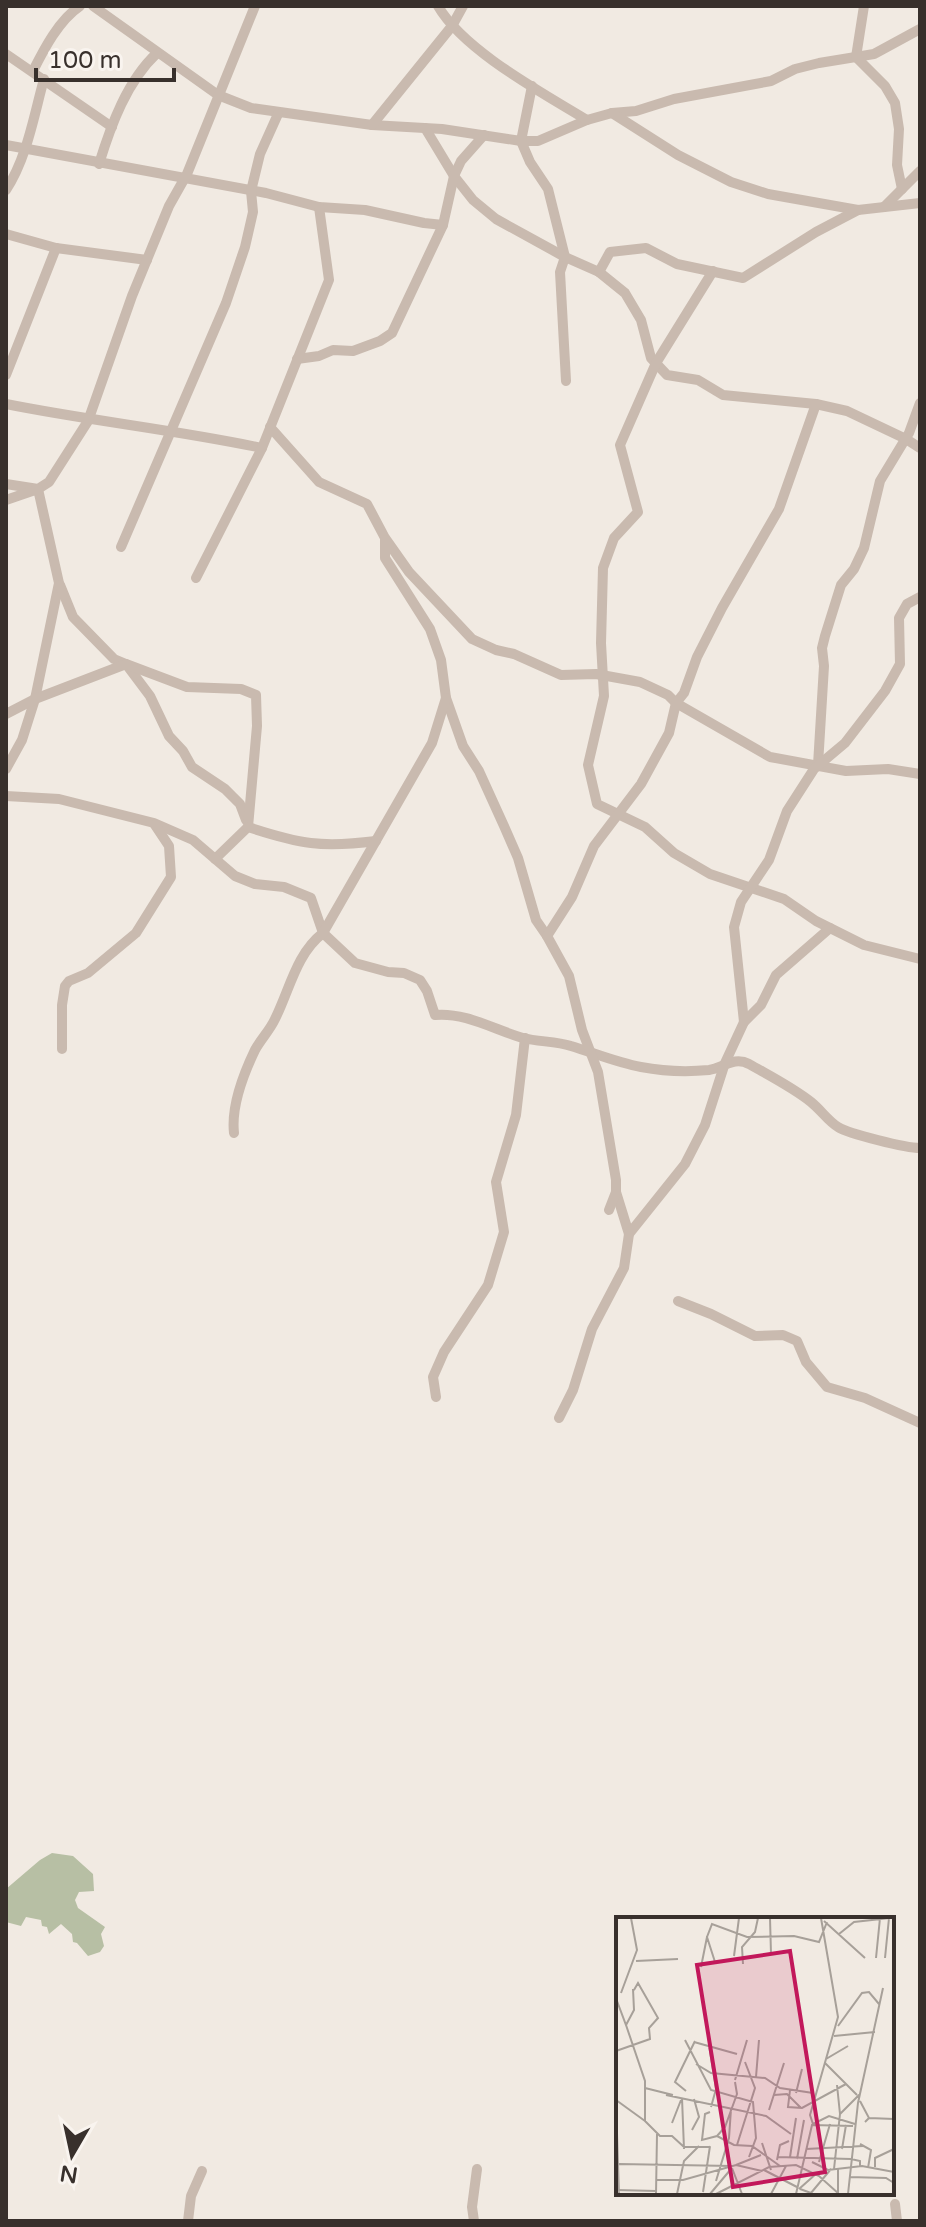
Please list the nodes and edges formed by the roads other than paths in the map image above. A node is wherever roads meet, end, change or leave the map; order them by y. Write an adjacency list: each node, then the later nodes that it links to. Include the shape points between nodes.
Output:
1 (80, 6): 12 (street, via 45,47)
2 (93, 6): 9 (street)
3 (255, 6): 15 (street)
4 (438, 6): 7 (street)
5 (463, 6): 7 (street)
6 (864, 6): 11 (street)
7 (452, 26): 14 (street); 19 (street)
8 (920, 29): 11 (street, via 891,47)
9 (157, 53): 15 (street); 20 (street, via 142,67)
10 (6, 54): 12 (street)
11 (856, 57): 16 (street, via 795,69 771,81); 30 (street, via 895,103)
12 (33, 71): 13 (street)
13 (44, 79): 20 (street); 25 (street)
14 (532, 86): 18 (street); 23 (street)
15 (218, 95): 17 (street); 29 (street)
16 (612, 113): 18 (street); 38 (street, via 731,182)
17 (278, 114): 19 (street); 32 (street)
18 (587, 120): 23 (street, via 538,141)
19 (372, 125): 21 (street)
20 (112, 127): 26 (street)
21 (425, 128): 22 (street); 28 (street)
22 (484, 135): 23 (street); 28 (street)
23 (521, 141): 42 (street, via 548,189)
24 (6, 145): 25 (street)
25 (24, 149): 26 (street); 31 (street)
26 (99, 164): 29 (street)
27 (920, 171): 30 (street)
28 (454, 176): 39 (street); 42 (street, via 496,219)
29 (185, 179): 32 (street); 43 (street)
30 (902, 189): 36 (street)
31 (6, 190)
32 (251, 191): 35 (street); 55 (street, via 253,212 245,247)
33 (920, 203): 34 (street)
34 (902, 205): 36 (street); 37 (street)
35 (319, 207): 39 (street); 46 (street, via 329,280)
36 (884, 207): 38 (street)
37 (920, 209)
38 (858, 210): 44 (street, via 743,278)
39 (443, 225): 46 (street, via 392,333 353,351)
40 (6, 234): 41 (street)
41 (56, 248): 43 (street); 48 (street)
42 (565, 257): 45 (street); 49 (street, via 560,272)
43 (147, 260): 53 (street)
44 (713, 271): 45 (street, via 677,264 646,248 610,252); 47 (street)
45 (599, 272): 47 (street, via 625,293)
46 (297, 359): 54 (street)
47 (656, 363): 52 (street, via 667,375 698,380 723,395); 68 (street, via 620,445 638,512 614,538 603,568)
48 (6, 375)
49 (566, 381)
50 (920, 403): 56 (street)
51 (6, 404): 53 (street)
52 (816, 404): 56 (street, via 847,411); 71 (street, via 779,509)
53 (88, 421): 55 (street); 60 (street, via 49,482)
54 (270, 427): 58 (street); 62 (street, via 319,482 367,504)
55 (171, 432): 58 (street); 63 (street)
56 (906, 439): 57 (street); 73 (street, via 880,481 864,548 841,585 825,636)
57 (919, 446)
58 (262, 448): 64 (street)
59 (6, 484): 60 (street)
60 (38, 489): 61 (street); 65 (street)
61 (6, 500)
62 (385, 538): 68 (street, via 413,578 472,639 561,675); 69 (street, via 385,558 430,629)
63 (121, 547)
64 (196, 578)
65 (59, 583): 67 (street, via 73,617 114,659); 70 (street)
66 (920, 597): 73 (street, via 907,604 899,618 900,664 885,691 845,743)
67 (126, 664): 70 (street); 79 (street, via 192,767 240,804); 79 (street, via 187,687 241,689 256,695)
68 (603, 675): 71 (street, via 640,682); 77 (street, via 604,696 588,765 597,804)
69 (446, 698): 80 (street, via 432,743); 85 (street)
70 (35, 699): 72 (street); 74 (street)
71 (676, 703): 73 (street, via 762,754); 77 (street, via 669,733)
72 (6, 714)
73 (818, 765): 75 (street); 82 (street, via 792,802 769,860)
74 (6, 769)
75 (920, 774)
76 (6, 796): 78 (street, via 59,799)
77 (618, 814): 82 (street, via 702,869); 85 (street, via 594,846 572,897)
78 (154, 823): 81 (street, via 193,840); 89 (street, via 169,846 171,877 136,933 65,986)
79 (248, 827): 80 (street, via 296,842 335,846); 81 (street)
80 (376, 841): 84 (street)
81 (215, 859): 84 (street, via 235,876 311,898)
82 (750, 887): 83 (street, via 784,899); 87 (street, via 734,927)
83 (830, 928): 86 (street, via 864,945); 87 (street, via 776,975 761,1005)
84 (323, 933): 88 (street, via 355,963 420,980 435,1015 468,1019); 92 (street, via 299,963 255,1050 235,1107)
85 (547, 936): 90 (street, via 569,976)
86 (920, 959)
87 (744, 1022): 91 (street)
88 (525, 1038): 90 (street, via 573,1046); 98 (street, via 516,1115 496,1182 504,1232 488,1285 433,1377)
89 (62, 1049)
90 (592, 1055): 91 (street, via 663,1069 708,1070); 94 (street)
91 (725, 1063): 93 (street, via 748,1063 772,1076 846,1131); 96 (street, via 705,1125 685,1164)
92 (234, 1133)
93 (920, 1148)
94 (616, 1192): 95 (street); 96 (street)
95 (609, 1210)
96 (629, 1234): 99 (street, via 624,1268 592,1329)
97 (678, 1301): 100 (street, via 755,1336 783,1335 797,1341 827,1387)
98 (436, 1397)
99 (559, 1418)
100 (920, 1423)
101 (477, 2169): 105 (street)
102 (202, 2171): 104 (street)
103 (895, 2204): 106 (street)
104 (188, 2221)
105 (474, 2221)
106 (897, 2221)

